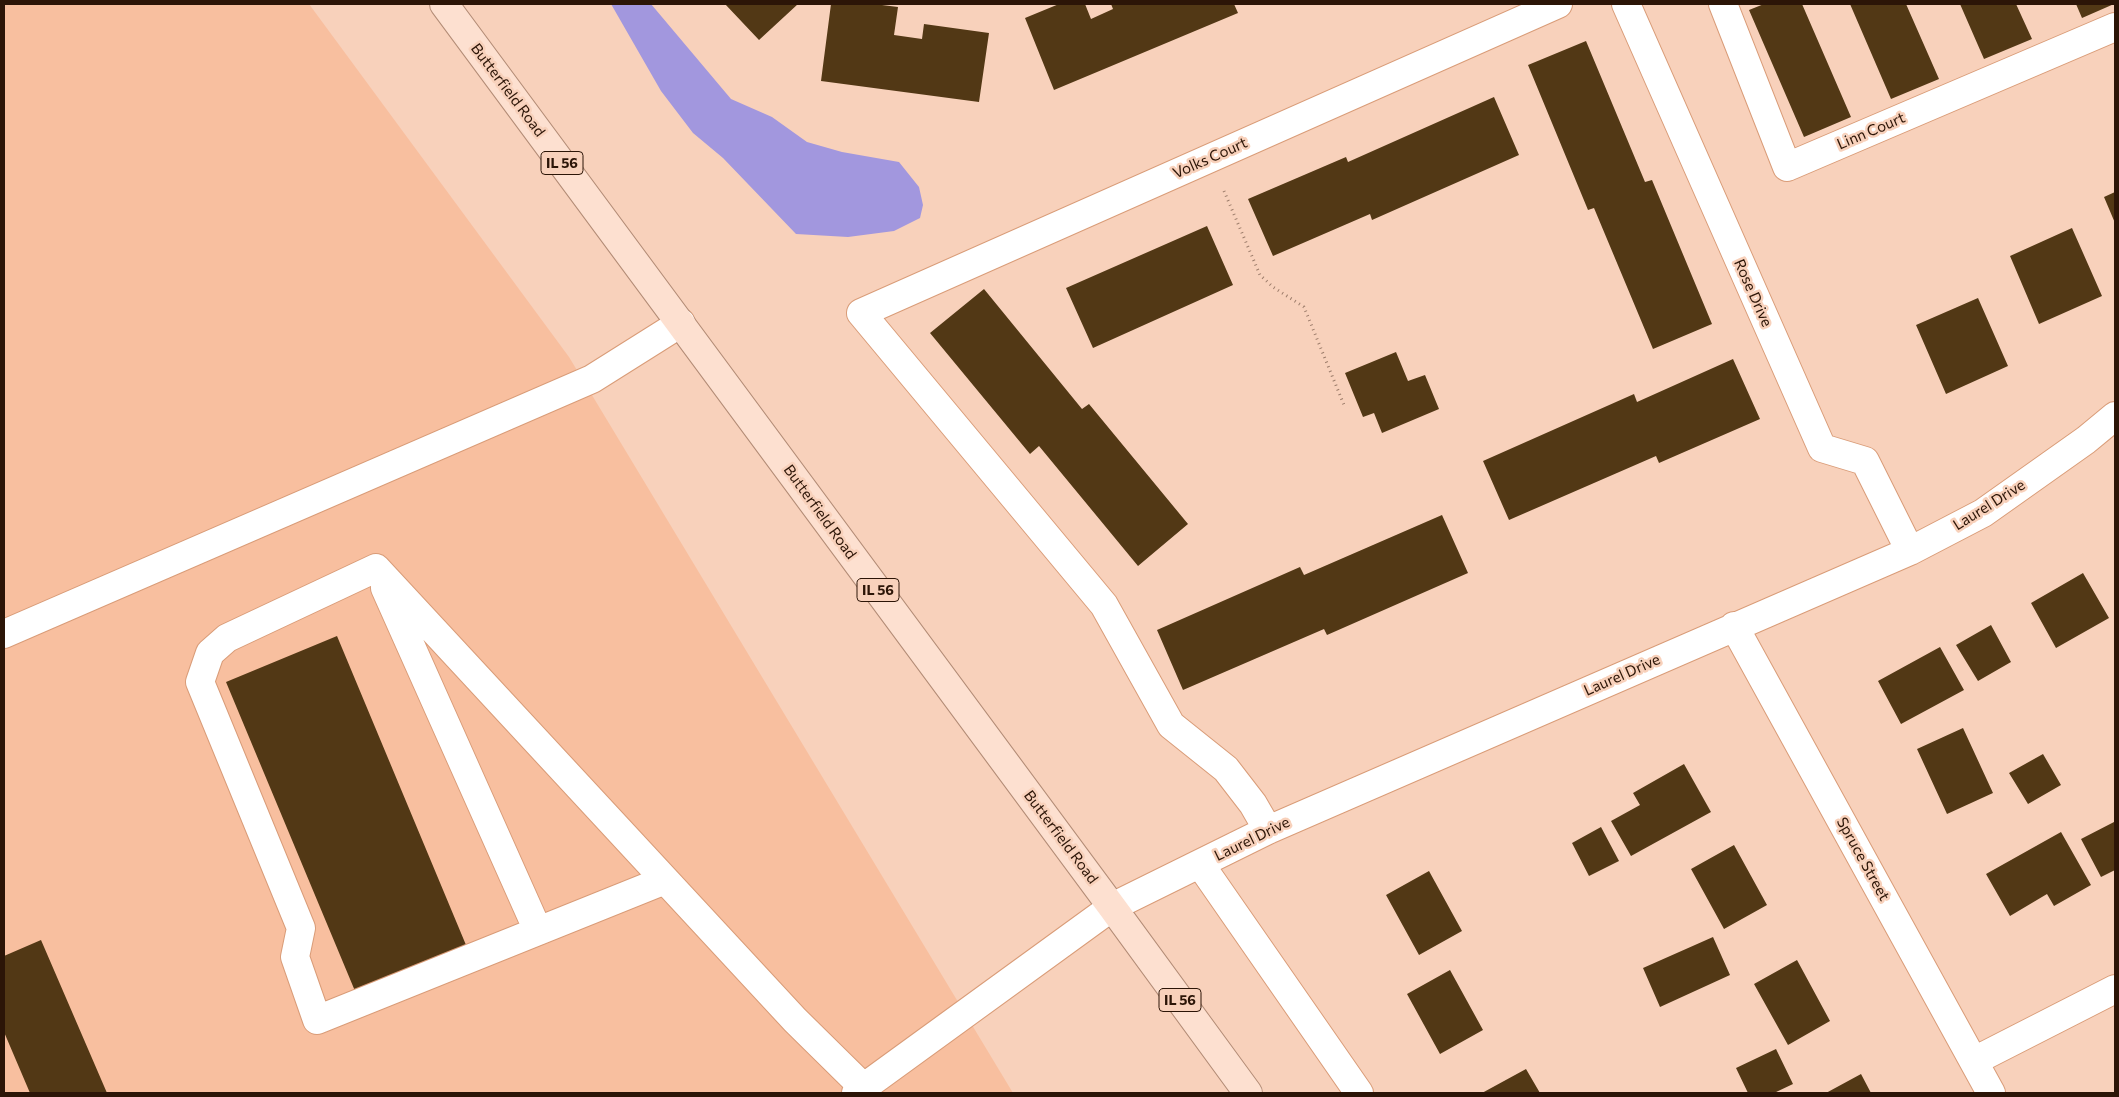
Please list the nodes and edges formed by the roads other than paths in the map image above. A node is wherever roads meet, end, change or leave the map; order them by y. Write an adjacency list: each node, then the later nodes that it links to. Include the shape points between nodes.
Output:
1 (444, 4): 6 (main road, Butterfield Road / IL 56)
2 (1558, 4): 12 (street, Volks Court, via 861,313 1104,605 1171,726 1226,769)
3 (1626, 4): 8 (street, Rose Drive, via 1822,448 1865,461)
4 (1723, 4): 5 (street, Linn Court, via 1787,167)
5 (2115, 28)
6 (681, 323): 11 (street, via 592,379); 15 (main road, Butterfield Road / IL 56)
7 (2115, 416): 8 (street, Laurel Drive, via 1983,512)
8 (1910, 550): 10 (street, Laurel Drive)
9 (376, 568): 14 (street); 16 (street); 16 (street, via 227,638 210,653 200,682 301,928 295,957 317,1020)
10 (1734, 626): 12 (street, Laurel Drive); 18 (street, Spruce Street)
11 (4, 634)
12 (1268, 830): 13 (street, Laurel Drive)
13 (1200, 864): 15 (street, Laurel Drive); 21 (street)
14 (665, 880): 16 (street); 19 (street)
15 (1112, 907): 19 (street, Laurel Drive); 20 (main road, Butterfield Road / IL 56)
16 (538, 931)
17 (2115, 989): 18 (street)
18 (1974, 1061): 22 (street, Spruce Street)
19 (859, 1090)
20 (1248, 1093)
21 (1359, 1093)
22 (1991, 1093)

